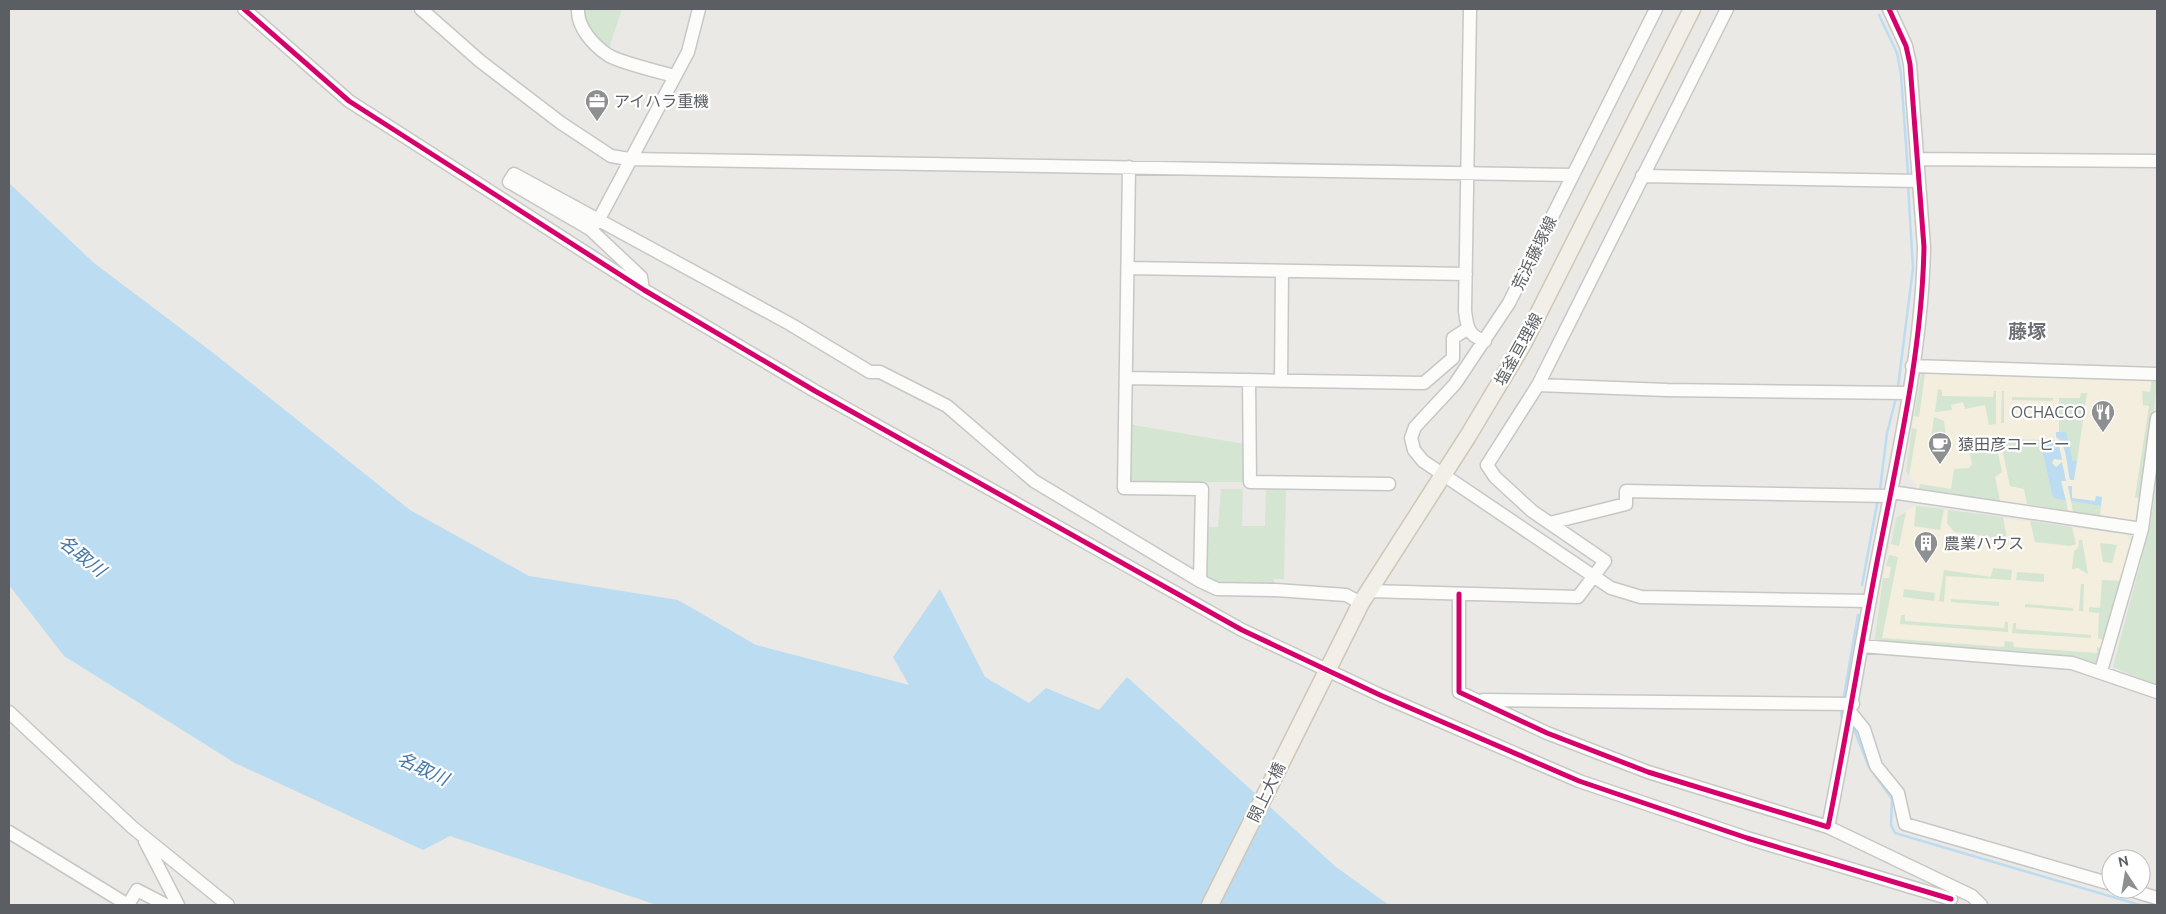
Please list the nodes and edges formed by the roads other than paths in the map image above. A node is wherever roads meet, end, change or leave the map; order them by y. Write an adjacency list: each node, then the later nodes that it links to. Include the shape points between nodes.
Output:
1 (244, 9): 23 (street, via 349,101)
2 (421, 9): 11 (street, via 480,61 561,123 611,156)
3 (578, 9): 10 (street, via 580,27 608,56)
4 (699, 9): 10 (street, via 688,52)
5 (1470, 9): 15 (street)
6 (1656, 9): 16 (street, 荒浜藤塚線)
7 (1692, 9): 34 (main road, 塩釜亘理線, via 1523,344)
8 (1727, 9): 17 (street)
9 (1889, 9): 12 (street, via 1906,46 1910,64)
10 (674, 76): 11 (street)
11 (629, 159): 14 (street); 19 (street)
12 (1917, 160): 13 (street); 18 (street)
13 (2157, 161)
14 (1129, 167): 15 (street); 20 (street)
15 (1467, 173): 16 (street); 22 (street)
16 (1572, 175): 25 (street, 荒浜藤塚線, via 1509,303)
17 (1642, 176): 18 (street); 31 (street)
18 (1919, 181): 26 (street, via 1924,274)
19 (594, 225): 19 (street, via 509,182 514,174); 23 (street, via 641,277); 40 (street, via 790,324 870,372 880,372 947,406 1034,481)
20 (1128, 268): 21 (street); 28 (street)
21 (1282, 271): 22 (street); 30 (street)
22 (1466, 274): 24 (street)
23 (643, 289): 46 (street, via 815,391)
24 (1467, 329): 25 (street); 30 (street, via 1454,338 1453,358 1424,383)
25 (1484, 341): 34 (street, 荒浜藤塚線, via 1455,384 1415,427 1411,438 1414,450 1423,461)
26 (1912, 366): 27 (street); 32 (street)
27 (2157, 374)
28 (1126, 378): 29 (street); 40 (street, via 1124,488 1202,489)
29 (1250, 380): 30 (street); 35 (street, via 1250,482)
30 (1281, 381)
31 (1538, 385): 32 (street); 37 (street, via 1487,465 1495,477)
32 (1908, 393): 36 (street)
33 (2157, 418): 38 (street)
34 (1443, 473): 39 (street); 42 (main road, 塩釜亘理線)
35 (1389, 484)
36 (1891, 494): 37 (street, via 1626,491 1626,504); 38 (street); 43 (street)
37 (1550, 523): 39 (street, via 1605,561)
38 (2142, 529): 45 (street)
39 (1594, 578): 41 (street, via 1578,597); 43 (street, via 1618,591 1641,597)
40 (1200, 581): 42 (street, via 1217,589)
41 (1459, 594): 42 (street); 48 (street, via 1459,692)
42 (1365, 597): 46 (main road, 塩釜亘理線)
43 (1870, 601): 44 (street)
44 (1862, 646): 45 (street, via 2072,663); 49 (street)
45 (2101, 672): 47 (street)
46 (1324, 674): 55 (street, via 1579,782 1747,838); 60 (main road, 閖上大橋)
47 (2157, 692)
48 (1478, 700): 49 (street); 51 (street, via 1547,733 1648,772)
49 (1852, 709): 51 (street); 54 (street, via 1864,730 1876,766 1898,793 1905,824)
50 (9, 712): 53 (street)
51 (1828, 827): 61 (street, via 1972,896)
52 (9, 832): 56 (street)
53 (142, 835): 58 (street); 59 (street)
54 (2101, 881)
55 (1951, 899)
56 (128, 905): 57 (street, via 136,890)
57 (166, 905)
58 (178, 905)
59 (228, 905)
60 (1210, 905)
61 (1980, 905)

